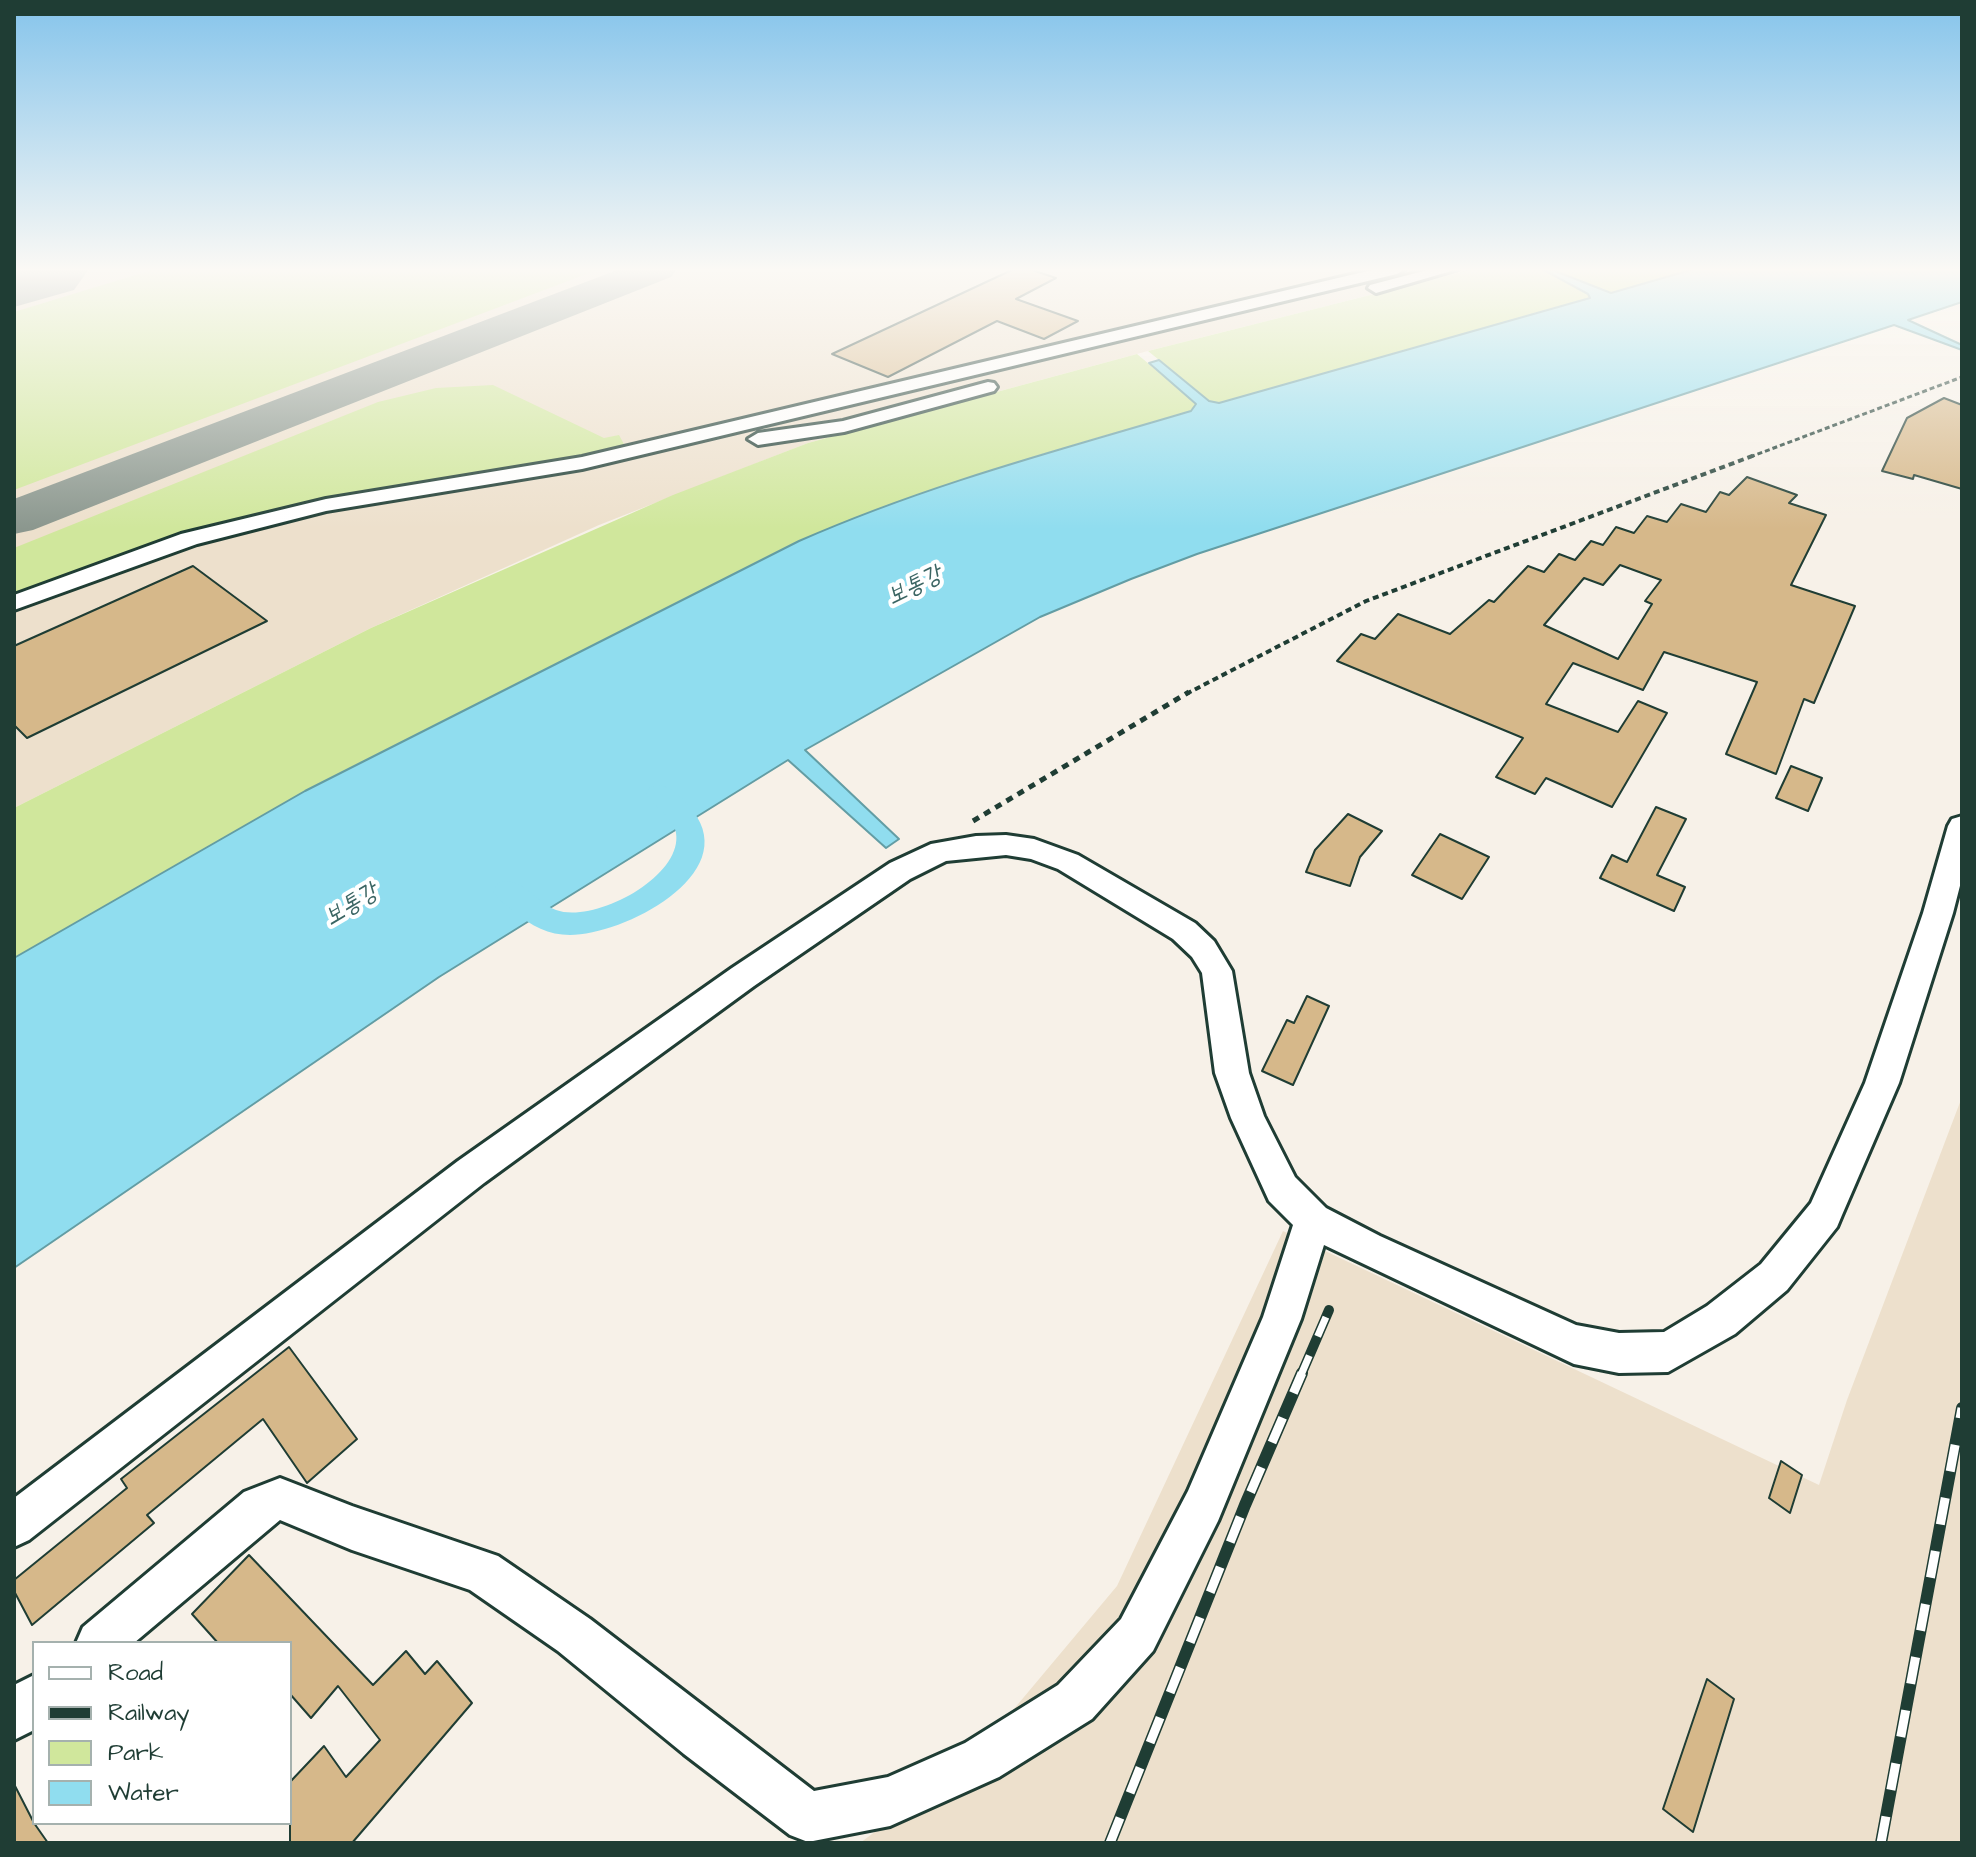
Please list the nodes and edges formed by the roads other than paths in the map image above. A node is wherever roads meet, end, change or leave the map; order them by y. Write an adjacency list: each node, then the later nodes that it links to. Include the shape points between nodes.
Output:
1 (1033, 356): 5 (street)
2 (1110, 356): 3 (street)
3 (1050, 371)
4 (1006, 382): 5 (street, via 844,426)
5 (582, 463): 6 (street, via 326,505 189,539)
6 (14, 603)
7 (1962, 826): 8 (street, via 1882,1083 1824,1215 1774,1277 1708,1328 1668,1352 1619,1353 1574,1344)
8 (1313, 1220): 9 (street, via 1282,1189 1248,1118 1232,1073 1217,971 1203,949 1184,931 1068,862 1034,849 1006,845 941,851 900,871 769,959 471,1172); 10 (street, via 1276,1334 1203,1506 1137,1635 1075,1702 982,1760 890,1801 808,1817 574,1635 482,1572 280,1499 259,1507)
9 (14, 1525)
10 (101, 1641)
11 (32, 1701): 12 (street)
12 (14, 1716)

